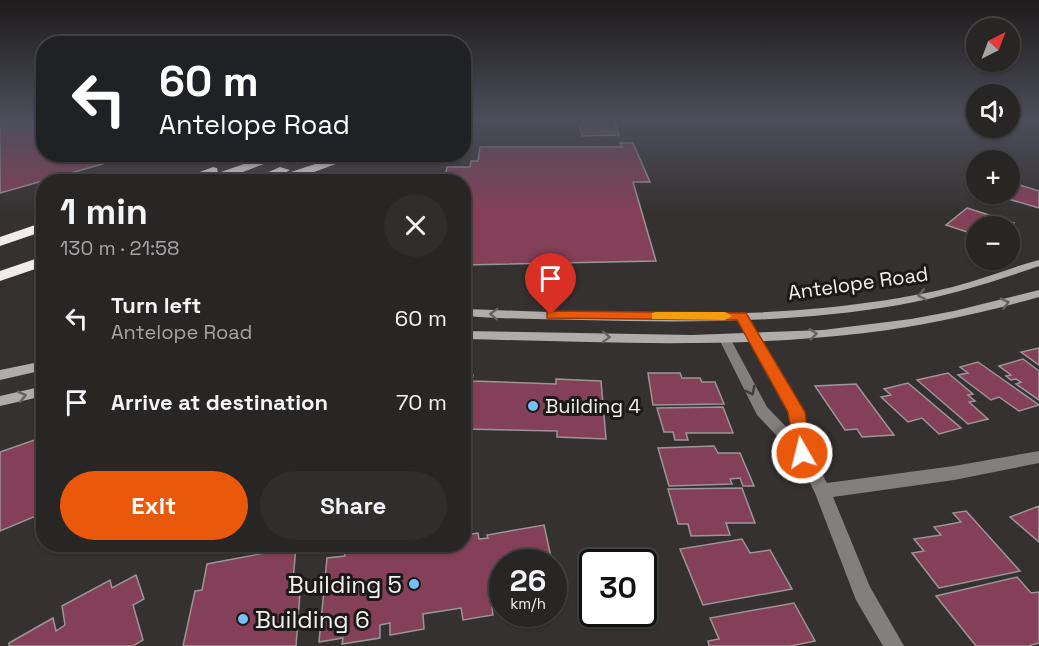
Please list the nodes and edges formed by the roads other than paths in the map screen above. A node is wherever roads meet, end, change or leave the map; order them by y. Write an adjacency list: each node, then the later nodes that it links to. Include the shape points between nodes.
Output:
1 (237, 162): 5 (highway)
2 (262, 162): 6 (highway)
3 (307, 162): 7 (highway)
4 (334, 162): 8 (highway)
5 (202, 174)
6 (226, 174)
7 (274, 174)
8 (297, 174)
9 (36, 229): 11 (highway)
10 (36, 236): 12 (highway)
11 (0, 242)
12 (0, 248)
13 (36, 255): 16 (highway)
14 (1039, 263): 20 (main road, Antelope Road, one-way to 20, via 959,288 890,301 810,313)
15 (36, 264): 17 (highway)
16 (0, 267)
17 (0, 276)
18 (1039, 293): 22 (main road, one-way to 18, via 897,325 969,312)
19 (471, 313): 20 (main road, Antelope Road, one-way to 19)
20 (742, 316): 22 (street)
21 (471, 335): 23 (main road, one-way to 23)
22 (754, 338): 23 (main road); 28 (street, via 796,412)
23 (725, 339): 28 (street, one-way to 28, via 762,411)
24 (36, 367): 25 (main road)
25 (0, 375)
26 (36, 393): 27 (main road, one-way to 26)
27 (0, 401)
28 (802, 453): 30 (street)
29 (1039, 457): 30 (street)
30 (823, 491): 31 (street, via 863,593)
31 (894, 646)

